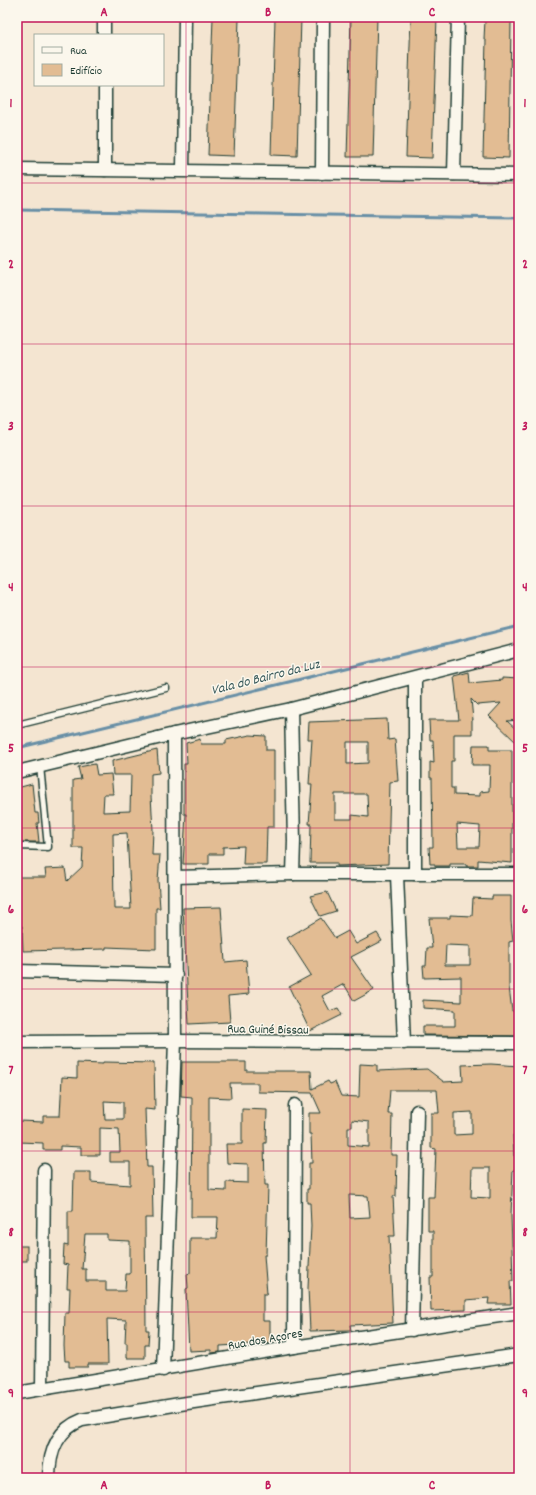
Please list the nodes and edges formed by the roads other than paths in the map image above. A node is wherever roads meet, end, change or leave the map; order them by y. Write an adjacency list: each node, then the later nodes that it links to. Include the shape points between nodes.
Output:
1 (104, 17): 5 (street)
2 (185, 17): 9 (street)
3 (323, 17): 10 (street)
4 (458, 17): 11 (street)
5 (104, 34)
6 (105, 86): 8 (street)
7 (17, 170): 8 (street)
8 (105, 170): 9 (street)
9 (183, 170): 10 (street)
10 (322, 173): 11 (street)
11 (454, 174): 12 (street)
12 (519, 175)
13 (519, 650): 14 (street)
14 (415, 678): 16 (street); 23 (street)
15 (166, 688): 17 (lane)
16 (291, 709): 18 (street); 22 (street)
17 (17, 725)
18 (174, 734): 19 (street); 26 (street)
19 (40, 766): 20 (street); 21 (lane, via 48,847)
20 (17, 772)
21 (17, 846)
22 (293, 874): 25 (street); 26 (street)
23 (414, 874): 24 (street); 25 (street)
24 (519, 874)
25 (397, 875): 31 (street)
26 (174, 876): 28 (street)
27 (17, 971): 28 (street)
28 (176, 975): 29 (street)
29 (175, 1041): 30 (street, Rua Guiné Bissau); 31 (street, Rua Guiné Bissau); 40 (street)
30 (17, 1042)
31 (404, 1043): 32 (street, Rua Guiné Bissau)
32 (519, 1043)
33 (294, 1104): 38 (street)
34 (417, 1111): 37 (street)
35 (44, 1170): 41 (street)
36 (519, 1313): 37 (street, Rua dos Açores)
37 (412, 1330): 38 (street, Rua dos Açores)
38 (294, 1347): 40 (street, Rua dos Açores)
39 (519, 1355): 43 (street, via 188,1402 82,1420 71,1424 59,1436 49,1460)
40 (163, 1370): 41 (street, Rua dos Açores)
41 (42, 1390): 42 (street, Rua dos Açores)
42 (17, 1393)
43 (49, 1478)

